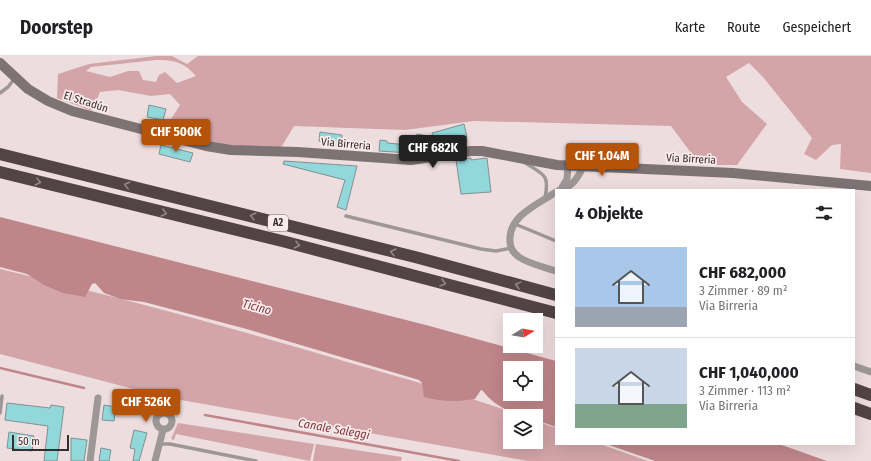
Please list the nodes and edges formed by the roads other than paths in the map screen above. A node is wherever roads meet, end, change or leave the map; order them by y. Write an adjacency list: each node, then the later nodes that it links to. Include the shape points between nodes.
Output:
1 (0, 63): 2 (street, El Stradún)
2 (15, 78): 3 (lane); 4 (street, El Stradún, via 48,101 91,117 206,146)
3 (0, 93)
4 (248, 151): 6 (street, Via Birreria, via 410,160 476,151)
5 (0, 154): 20 (highway, A2, one-way to 5)
6 (518, 158): 7 (street, Via Birreria); 14 (lane, via 545,177 548,185)
7 (568, 166): 8 (street, Via Birreria); 11 (street, via 567,179)
8 (583, 166): 10 (street, Via Birreria, via 733,173); 12 (street, via 576,179)
9 (0, 172): 21 (highway, A2, one-way to 21, via 286,242)
10 (871, 186)
11 (561, 189)
12 (565, 189)
13 (555, 193): 14 (street)
14 (545, 199): 16 (street)
15 (346, 216): 18 (lane, via 481,249 496,251)
16 (514, 223): 17 (lane); 18 (street, via 510,234)
17 (555, 241)
18 (511, 248): 19 (street, via 517,256 527,262)
19 (555, 271)
20 (555, 295)
21 (555, 313)
22 (855, 366): 23 (street)
23 (871, 372)
24 (855, 389): 25 (highway)
25 (871, 395)
26 (2, 396): 29 (lane)
27 (98, 398): 33 (street)
28 (855, 408): 30 (highway)
29 (0, 413)
30 (871, 414)
31 (163, 430): 32 (street)
32 (160, 444): 34 (street); 35 (lane)
33 (90, 461)
34 (155, 461)
35 (256, 461)

